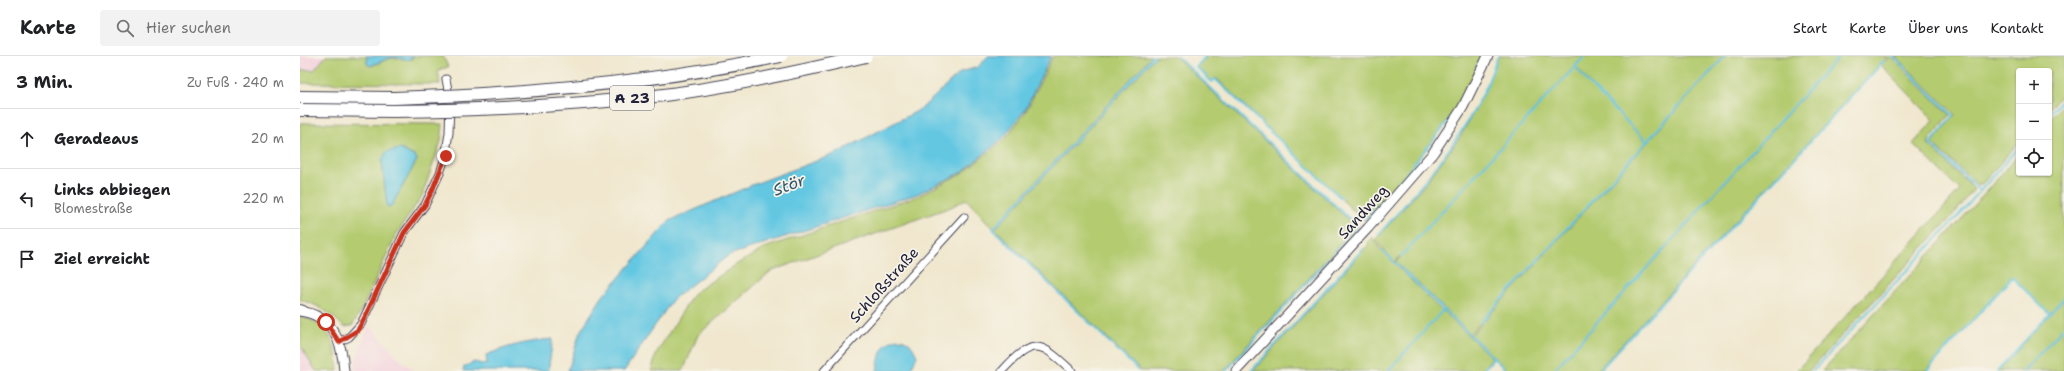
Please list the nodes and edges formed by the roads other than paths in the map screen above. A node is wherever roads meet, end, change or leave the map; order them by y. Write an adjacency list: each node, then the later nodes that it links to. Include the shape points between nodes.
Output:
1 (781, 56): 5 (highway, A 23, bridge, via 662,77 539,91 394,98)
2 (866, 56): 6 (highway, A 23, bridge, via 758,80 664,95 467,110)
3 (1488, 56): 14 (street, Sandweg, via 1463,107 1433,153 1368,228)
4 (446, 79): 9 (street, via 450,101 449,134 446,156 440,173 425,205 404,233 361,324 349,337)
5 (300, 97)
6 (300, 110)
7 (964, 217): 11 (street, Schloßstraße)
8 (301, 310): 9 (street, via 314,314 326,322)
9 (339, 342): 10 (street)
10 (344, 371)
11 (824, 371)
12 (1002, 371): 13 (street, via 1021,351 1038,347 1052,352)
13 (1072, 371)
14 (1236, 371)

